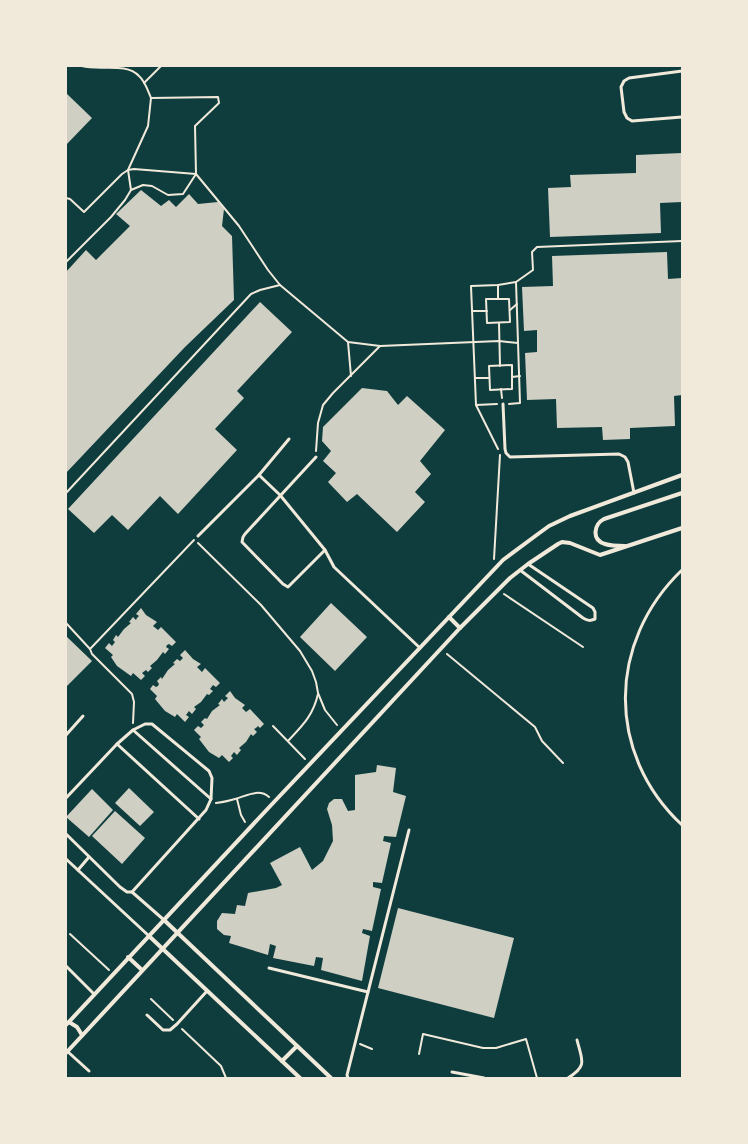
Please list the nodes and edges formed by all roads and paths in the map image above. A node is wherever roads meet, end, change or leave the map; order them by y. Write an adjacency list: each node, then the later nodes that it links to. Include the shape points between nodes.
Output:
1 (82, 66): 4 (path, via 127,69 139,75)
2 (161, 66): 4 (path)
3 (682, 71): 6 (lane, via 629,78 621,87 624,112 632,120)
4 (144, 83): 5 (path)
5 (151, 98): 7 (path, via 148,126); 8 (path, via 218,97 218,103 195,126)
6 (682, 117)
7 (128, 170): 8 (path); 9 (path); 10 (path, via 84,212)
8 (196, 174): 9 (path, via 183,194 168,195 152,186 144,185); 14 (path, via 239,226)
9 (131, 190): 12 (path, via 111,217)
10 (66, 198)
11 (682, 240): 13 (path, via 537,247 532,252 532,270)
12 (66, 262)
13 (516, 282): 15 (path); 17 (path)
14 (280, 285): 23 (path); 39 (path, via 251,294)
15 (498, 286): 16 (path); 19 (path, via 471,286)
16 (498, 299): 18 (path, via 510,299); 20 (path, via 486,299)
17 (517, 304): 18 (path); 25 (path)
18 (510, 310): 21 (path, via 510,322)
19 (472, 311): 20 (path); 24 (path)
20 (487, 311): 21 (path, via 487,323)
21 (499, 323): 22 (path)
22 (499, 341): 24 (path); 25 (path); 27 (path)
23 (348, 342): 26 (path); 28 (path)
24 (473, 343): 26 (path); 31 (path)
25 (518, 343): 30 (path)
26 (380, 346): 28 (path)
27 (500, 366): 29 (path, via 512,365); 32 (path, via 489,366)
28 (351, 376): 36 (path, via 323,405 318,423)
29 (512, 376): 30 (path); 32 (path, via 512,389 490,390)
30 (520, 376): 33 (path, via 520,403)
31 (475, 378): 32 (path); 34 (path)
32 (489, 378)
33 (503, 404): 34 (path); 40 (lane, via 505,449 510,457 619,454 628,462)
34 (476, 405): 51 (path, via 500,454)
35 (289, 439): 37 (lane)
36 (316, 457): 42 (lane)
37 (259, 475): 42 (lane); 44 (lane)
38 (682, 475): 40 (street)
39 (66, 493)
40 (634, 493): 51 (street, via 550,526 503,560)
41 (682, 493): 46 (street, via 604,519 597,524 596,536 602,543)
42 (280, 495): 47 (lane); 47 (lane, via 245,534 242,542 288,587)
43 (682, 528): 46 (street)
44 (198, 536): 45 (path)
45 (194, 540): 58 (path); 60 (path, via 261,605 300,651 312,671)
46 (626, 546): 48 (street, via 600,555 562,542)
47 (325, 550): 57 (lane, via 334,567)
48 (528, 564): 49 (street); 49 (lane, via 593,608 595,619 583,618)
49 (520, 570): 52 (street)
50 (682, 570): 76 (lane, via 660,594 643,622 631,652 625,700 629,732 638,763 653,792)
51 (494, 571): 53 (street)
52 (498, 590): 55 (street); 56 (path)
53 (449, 617): 55 (street); 57 (street)
54 (66, 623): 58 (path)
55 (460, 628): 59 (street)
56 (583, 647)
57 (420, 648): 64 (street)
58 (90, 649): 63 (path, via 132,694)
59 (441, 649): 68 (path, via 535,727 542,741); 85 (street)
60 (318, 693): 64 (path, via 325,710); 66 (path, via 306,723)
61 (83, 716): 65 (lane)
62 (273, 726): 66 (path)
63 (133, 730): 67 (lane); 71 (lane); 71 (lane, via 145,724 152,724 209,771 212,778)
64 (342, 731): 69 (street)
65 (66, 735)
66 (288, 742): 69 (path)
67 (117, 744): 70 (lane); 75 (lane)
68 (563, 763)
69 (310, 764): 73 (street)
70 (66, 798)
71 (211, 799): 74 (lane)
72 (237, 799): 73 (path, via 261,793 266,794); 74 (path); 77 (path, via 244,820)
73 (274, 802): 77 (street)
74 (209, 805): 75 (lane)
75 (199, 819): 83 (lane)
76 (682, 825)
77 (251, 826): 84 (street)
78 (409, 830): 95 (lane)
79 (66, 834): 80 (lane)
80 (89, 857): 82 (lane); 83 (lane, via 127,892)
81 (66, 859): 82 (lane)
82 (78, 870): 87 (lane)
83 (132, 892): 84 (lane)
84 (164, 920): 85 (street); 87 (street)
85 (176, 932): 88 (street); 104 (street)
86 (70, 934): 93 (path)
87 (148, 936): 88 (street); 89 (street)
88 (162, 949): 92 (street); 94 (street)
89 (128, 957): 92 (street); 93 (street)
90 (66, 966): 96 (lane)
91 (269, 968): 95 (lane)
92 (142, 970): 101 (street)
93 (113, 974): 96 (street)
94 (207, 991): 100 (lane); 108 (street)
95 (368, 992): 103 (lane)
96 (94, 994): 99 (street)
97 (151, 999): 100 (path)
98 (147, 1015): 100 (lane, via 163,1030 170,1030)
99 (67, 1023): 101 (street, via 77,1027)
100 (177, 1024): 111 (path, via 221,1066)
101 (82, 1035): 106 (street)
102 (577, 1040): 117 (lane, via 582,1066)
103 (355, 1043): 105 (path); 114 (lane)
104 (297, 1046): 108 (street); 113 (street)
105 (372, 1049)
106 (67, 1052): 109 (lane)
107 (419, 1054): 116 (path, via 423,1034 483,1048 496,1048 526,1039)
108 (282, 1061): 112 (street)
109 (89, 1071)
110 (452, 1072): 115 (lane)
111 (226, 1078)
112 (300, 1078)
113 (331, 1078)
114 (348, 1078)
115 (484, 1078)
116 (537, 1078)
117 (568, 1078)

